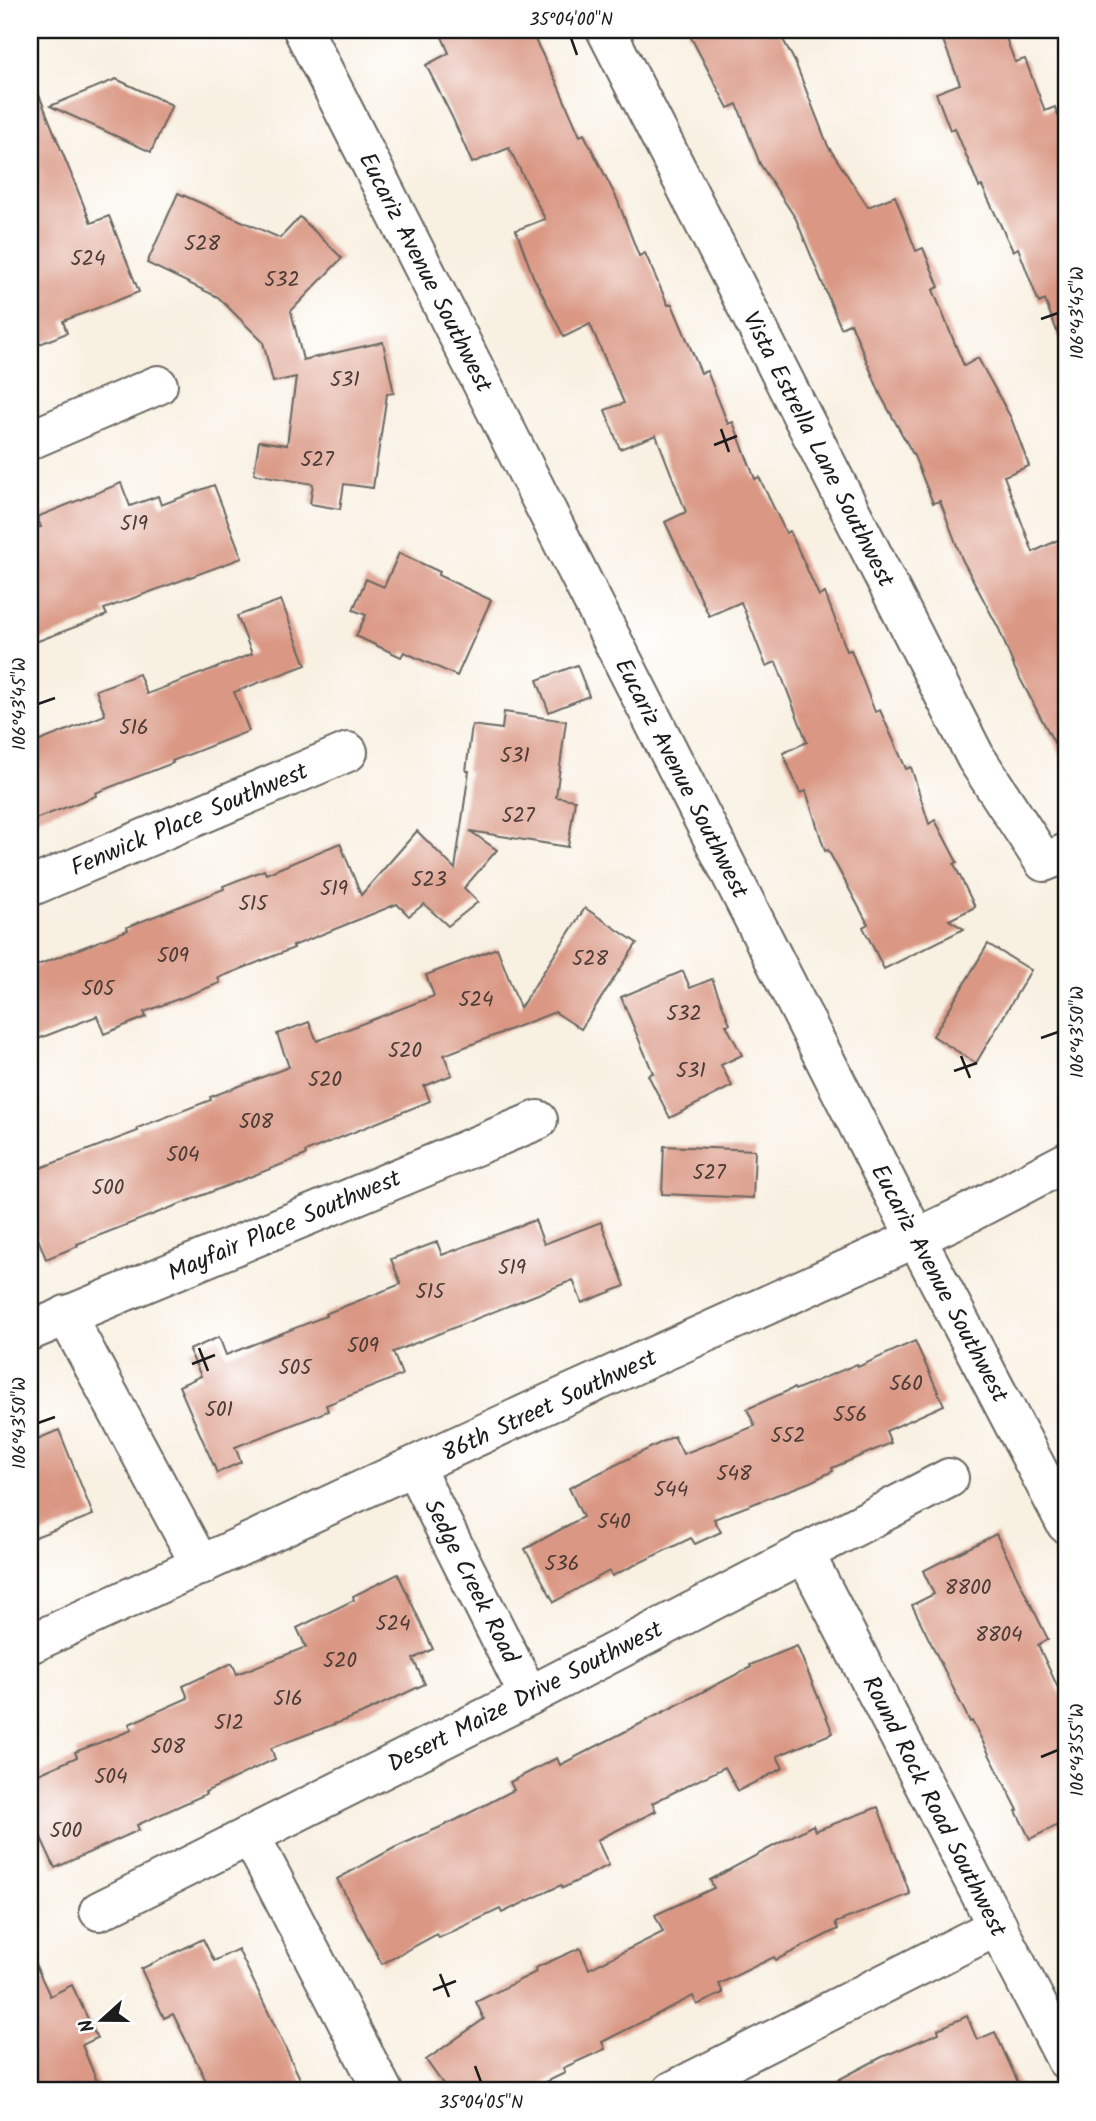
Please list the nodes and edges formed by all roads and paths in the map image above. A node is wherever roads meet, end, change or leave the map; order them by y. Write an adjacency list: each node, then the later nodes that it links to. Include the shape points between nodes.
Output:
1 (303, 30): 10 (street, Eucariz Avenue Southwest)
2 (606, 30): 6 (street, Vista Estrella Lane Southwest, via 976,758)
3 (158, 385): 4 (street)
4 (30, 440)
5 (348, 752): 7 (street, Fenwick Place Southwest)
6 (1055, 858)
7 (30, 887)
8 (538, 1120): 11 (street, Mayfair Place Southwest)
9 (1066, 1162): 10 (street, 86th Street Southwest)
10 (916, 1238): 13 (street, 86th Street Southwest); 15 (street, Eucariz Avenue Southwest)
11 (66, 1315): 12 (street, Mayfair Place Southwest); 17 (street)
12 (30, 1331)
13 (414, 1467): 17 (street, 86th Street Southwest); 19 (street, Sedge Creek Road)
14 (949, 1478): 16 (street, Desert Maize Drive Southwest)
15 (1066, 1524)
16 (804, 1552): 19 (street, Desert Maize Drive Southwest); 22 (street, Round Rock Road Southwest)
17 (201, 1566): 18 (street, 86th Street Southwest)
18 (30, 1644)
19 (529, 1696): 20 (street, Desert Maize Drive Southwest)
20 (250, 1835): 21 (street, Desert Maize Drive Southwest); 24 (street)
21 (99, 1911)
22 (998, 1926): 23 (street, Round Rock Road Southwest); 25 (street)
23 (1066, 2060)
24 (383, 2091)
25 (672, 2091)

